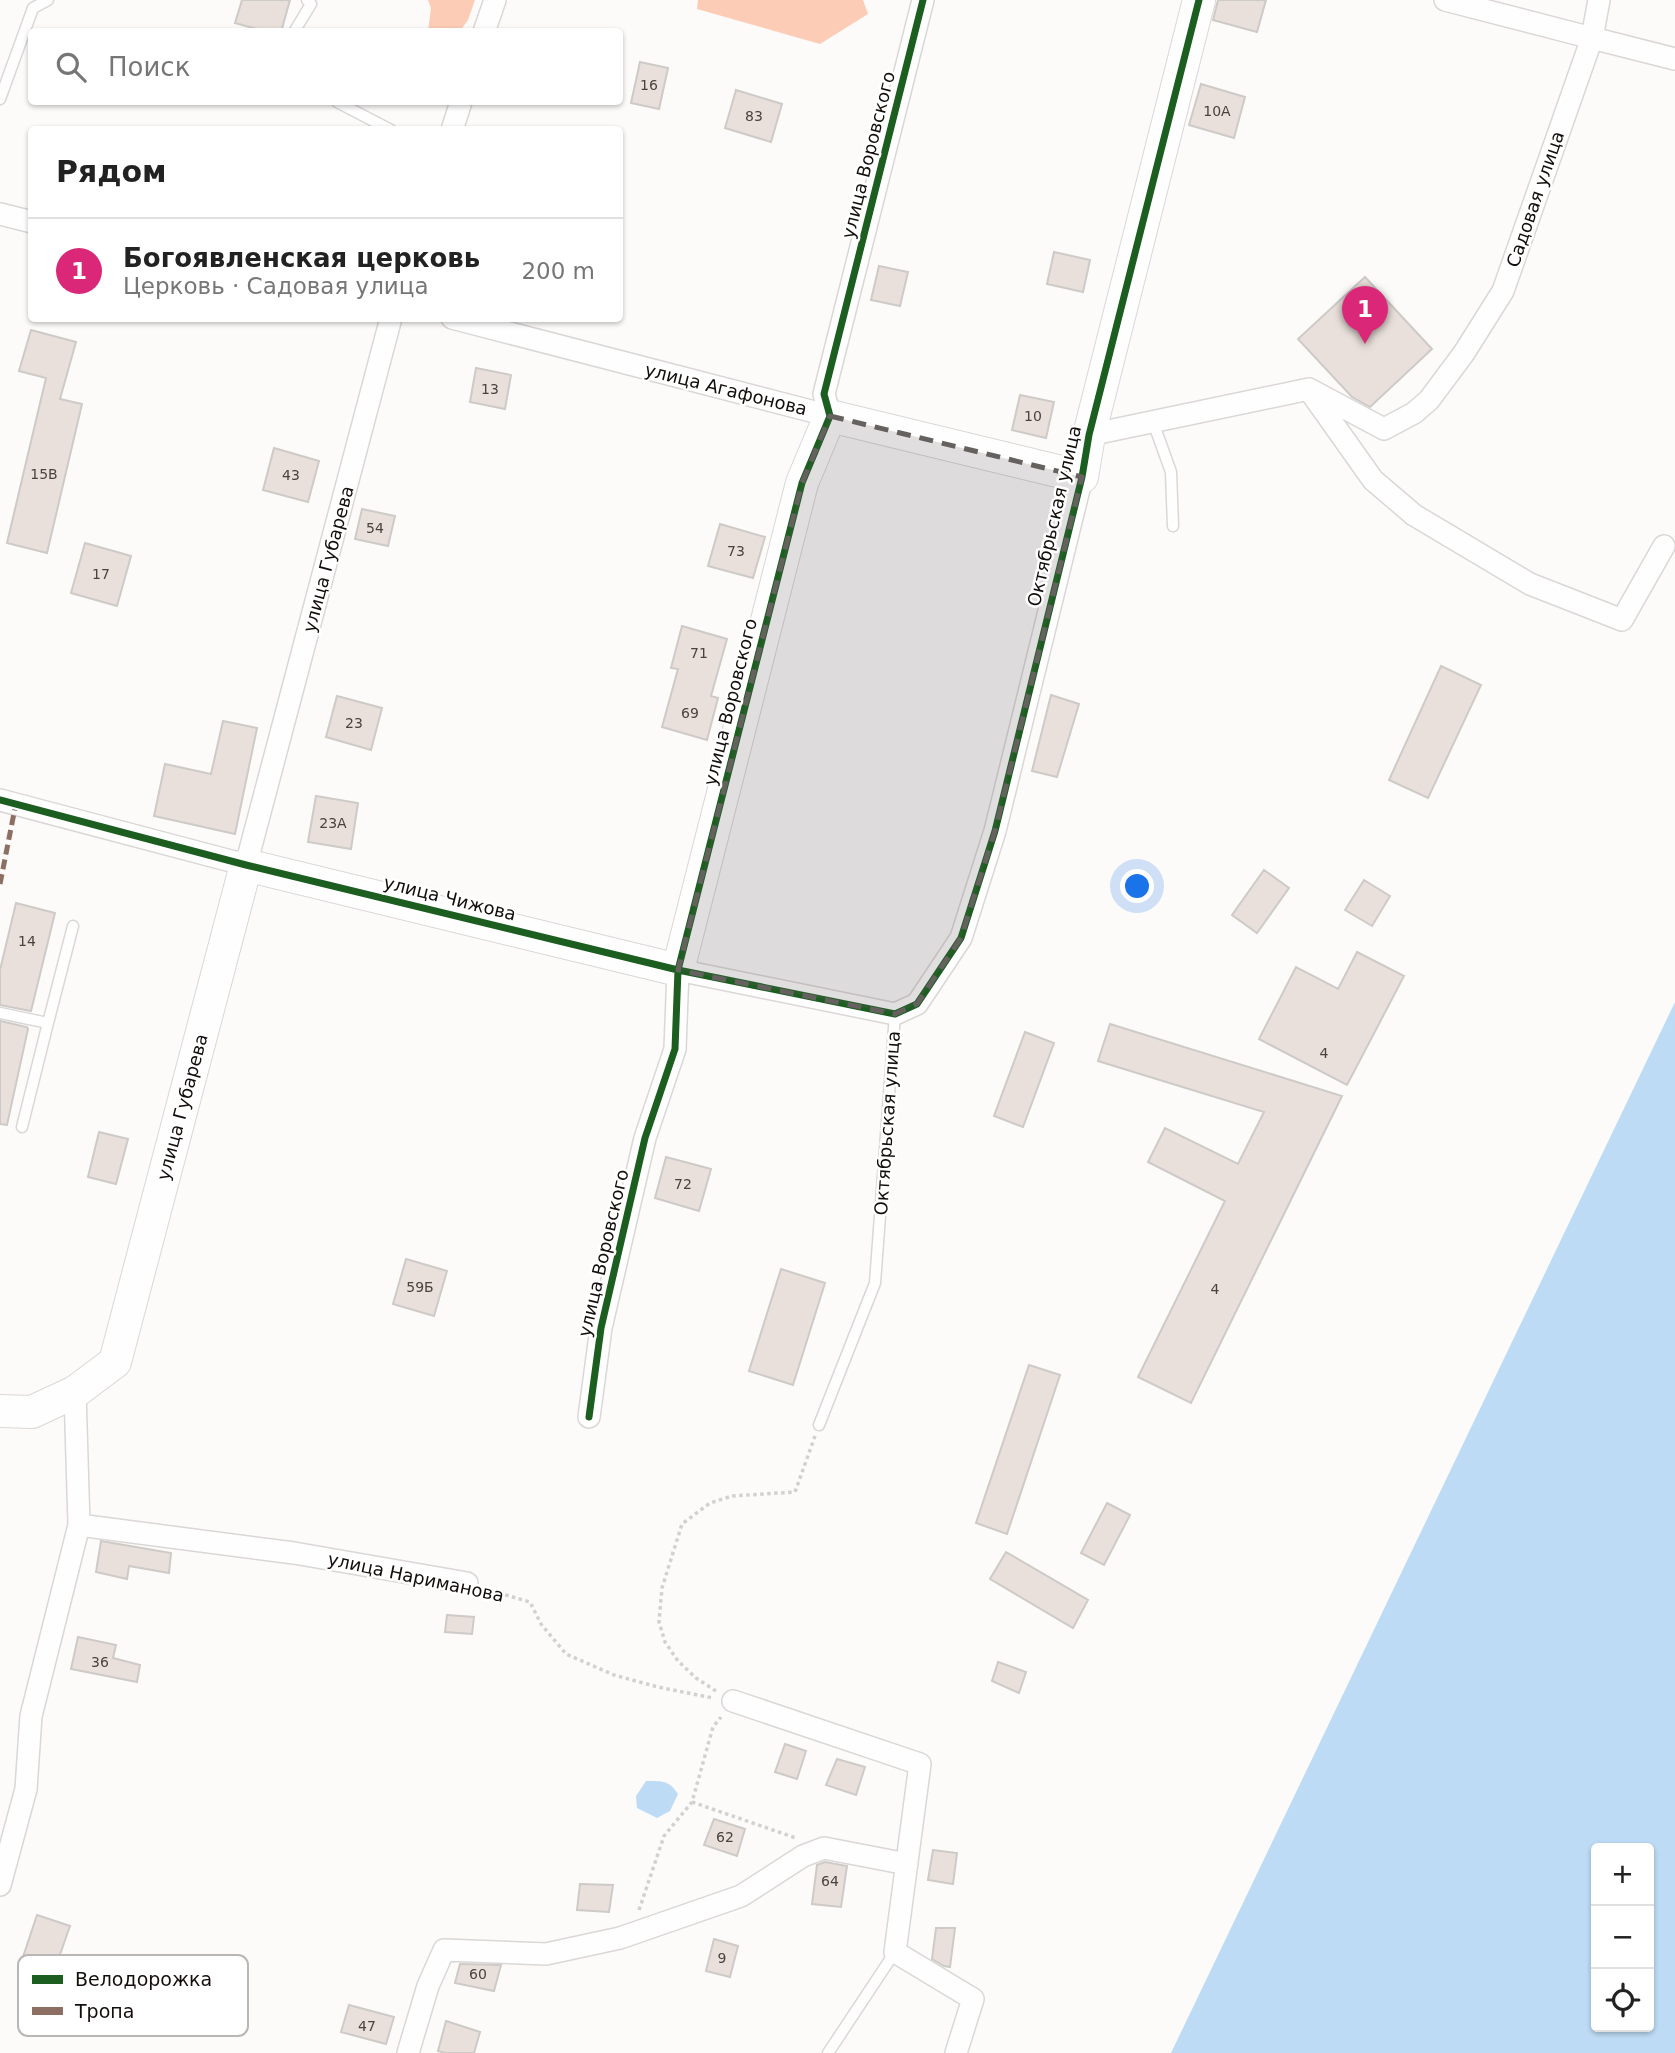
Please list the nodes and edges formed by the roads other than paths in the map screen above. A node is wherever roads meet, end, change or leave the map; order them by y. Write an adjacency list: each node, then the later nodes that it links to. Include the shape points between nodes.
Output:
1 (48, 0): 12 (lane, via 33,8)
2 (307, 0): 8 (lane, via 311,4)
3 (495, 0): 9 (street)
4 (923, 0): 22 (street, улица Воровского, via 824,394)
5 (1199, 0): 24 (street, Октябрьская улица)
6 (1445, 0): 10 (street)
7 (1599, 0): 10 (street, Садовая улица)
8 (296, 28)
9 (485, 28)
10 (1592, 38): 11 (street); 21 (street, Садовая улица, via 1503,291 1429,400 1384,429)
11 (1675, 59)
12 (0, 99)
13 (343, 105): 15 (lane)
14 (460, 105): 16 (street)
15 (383, 126)
16 (453, 126)
17 (0, 214): 18 (street)
18 (28, 221)
19 (390, 322): 29 (street, улица Губарева)
20 (467, 322): 22 (street, улица Агафонова)
21 (1309, 389): 23 (street); 27 (street, via 1373,480 1414,515 1531,584 1622,620)
22 (830, 416): 25 (street, улица Агафонова); 31 (street, улица Воровского, via 802,483)
23 (1153, 422): 24 (street); 26 (lane, via 1171,472)
24 (1089, 435): 25 (street, Октябрьская улица)
25 (1082, 477): 33 (street, Октябрьская улица, via 995,831 961,938 918,1004)
26 (1173, 526)
27 (1664, 546)
28 (0, 800): 29 (street, улица Чижова)
29 (246, 865): 31 (street, улица Чижова); 36 (street, улица Губарева, via 115,1362)
30 (73, 926): 34 (lane)
31 (678, 970): 33 (street, улица Чижова); 38 (street, улица Воровского, via 675,1049 645,1138 601,1328)
32 (0, 1013): 34 (lane)
33 (895, 1014): 39 (lane, Октябрьская улица, via 875,1283)
34 (48, 1023): 35 (lane)
35 (22, 1127)
36 (75, 1392): 37 (street, via 33,1412); 40 (street)
37 (0, 1410)
38 (589, 1418)
39 (819, 1424)
40 (79, 1525): 41 (street, улица Нариманова, via 294,1553); 44 (street, via 31,1717 26,1789)
41 (467, 1583)
42 (733, 1701): 43 (street, via 920,1764)
43 (907, 1864): 45 (street); 46 (street, via 824,1848 803,1856 741,1896 633,1933 546,1954 444,1950)
44 (0, 1885)
45 (895, 1952): 47 (lane); 48 (street, via 973,1999)
46 (408, 2053)
47 (828, 2053)
48 (956, 2053)

